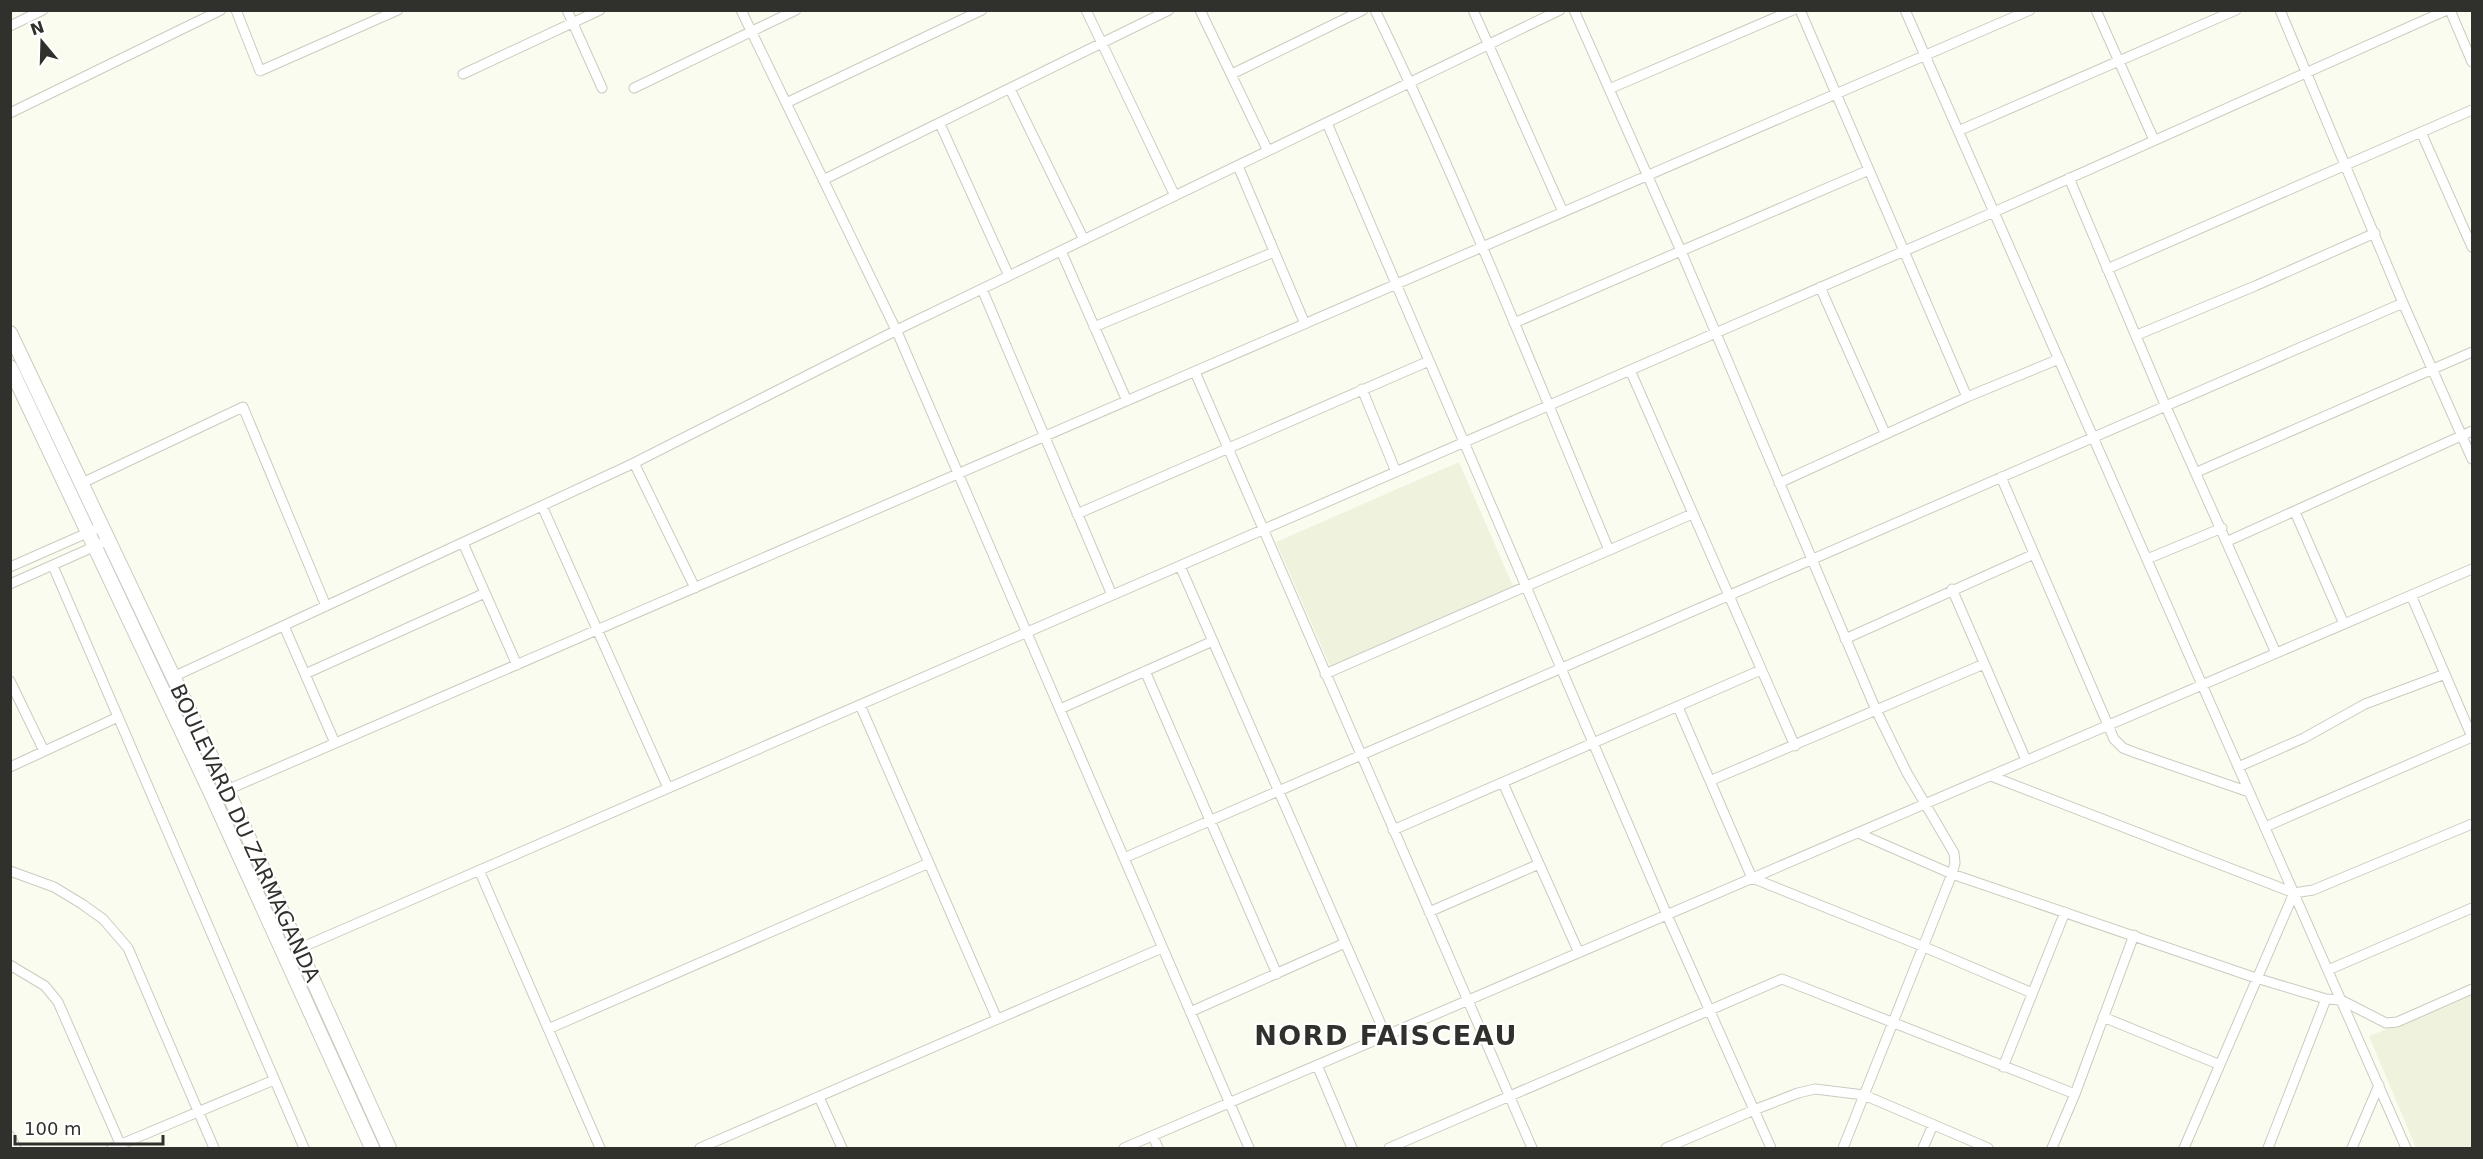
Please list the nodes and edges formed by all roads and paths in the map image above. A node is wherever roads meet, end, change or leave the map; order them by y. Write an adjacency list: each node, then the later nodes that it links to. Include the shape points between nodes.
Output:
1 (43, 10): 28 (street)
2 (220, 10): 46 (street)
3 (236, 10): 4 (street, via 260,71)
4 (398, 10)
5 (567, 10): 27 (street)
6 (600, 10): 27 (street)
7 (741, 10): 29 (street)
8 (796, 10): 29 (street)
9 (982, 10): 44 (street)
10 (1086, 10): 30 (street)
11 (1169, 10): 30 (street)
12 (1200, 10): 37 (street)
13 (1363, 10): 37 (street)
14 (1375, 10): 38 (street)
15 (1473, 10): 31 (street)
16 (1560, 10): 31 (street)
17 (1574, 10): 42 (street)
18 (1793, 10): 42 (street)
19 (1800, 10): 43 (street)
20 (1905, 10): 32 (street)
21 (2030, 10): 26 (street)
22 (2096, 10): 33 (street)
23 (2236, 10): 33 (street)
24 (2280, 10): 35 (street)
25 (2449, 10): 34 (street); 35 (street)
26 (2014, 14): 32 (street)
27 (573, 24): 36 (street); 39 (street)
28 (10, 26)
29 (751, 32): 40 (street); 44 (street)
30 (1101, 43): 41 (street); 59 (street)
31 (1490, 45): 38 (street); 60 (street)
32 (1925, 56): 43 (street); 49 (street)
33 (2118, 61): 49 (street); 51 (street)
34 (2472, 62)
35 (2306, 73): 51 (street); 54 (street)
36 (463, 74)
37 (1232, 74): 52 (street)
38 (1410, 83): 47 (street); 64 (street)
39 (602, 88)
40 (634, 88)
41 (1010, 89): 48 (street); 63 (street)
42 (1609, 89): 56 (street)
43 (1836, 94): 55 (street); 56 (street)
44 (786, 103): 58 (street)
45 (2472, 110): 50 (street)
46 (10, 113)
47 (1327, 123): 52 (street); 72 (street)
48 (940, 124): 58 (street); 71 (street)
49 (1958, 131): 61 (street)
50 (2421, 132): 54 (street); 65 (street)
51 (2154, 140): 57 (street)
52 (1268, 151): 53 (street)
53 (1238, 166): 59 (street); 69 (street)
54 (2346, 166): 62 (street); 70 (street)
55 (1869, 170): 67 (street); 68 (street)
56 (1647, 176): 60 (street); 67 (street)
57 (2069, 178): 61 (street); 70 (street)
58 (823, 180): 79 (street)
59 (1175, 196): 63 (street)
60 (1563, 212): 64 (street)
61 (1994, 212): 68 (street); 84 (street)
62 (2375, 233): 75 (street); 82 (street)
63 (1084, 240): 66 (street)
64 (1482, 247): 72 (street); 76 (street)
65 (2472, 247)
66 (1061, 251): 71 (street); 78 (street)
67 (1681, 251): 76 (street); 81 (street)
68 (1905, 251): 73 (street); 91 (street)
69 (1274, 252): 77 (street); 78 (street)
70 (2108, 269): 82 (street)
71 (1009, 276): 74 (street)
72 (1396, 285): 77 (street); 85 (street)
73 (1821, 287): 81 (street); 96 (street)
74 (982, 289): 79 (street); 98 (street)
75 (2403, 303): 87 (street); 94 (street)
76 (1514, 323): 93 (street)
77 (1305, 324): 89 (street)
78 (1094, 327): 92 (street)
79 (896, 330): 103 (street); 106 (street)
80 (10, 333): 108 (main road)
81 (1715, 333): 88 (street); 109 (street)
82 (2137, 335): 94 (street)
83 (2472, 352): 87 (street)
84 (2059, 359): 91 (street); 99 (street)
85 (1429, 361): 90 (street); 100 (street)
86 (10, 367): 114 (main road)
87 (2433, 369): 97 (street); 105 (street)
88 (1630, 370): 93 (street); 113 (street)
89 (1195, 372): 92 (street); 101 (street)
90 (1362, 389): 101 (street); 104 (street)
91 (1967, 397): 96 (street)
92 (1127, 401): 98 (street)
93 (1548, 405): 100 (street); 120 (street)
94 (2166, 407): 99 (street); 105 (street)
95 (2472, 431): 97 (street)
96 (1886, 433): 109 (street)
97 (2462, 435): 102 (street); 111 (street)
98 (1045, 436): 106 (street); 112 (street)
99 (2093, 437): 107 (street); 122 (street)
100 (1464, 442): 104 (street); 129 (street)
101 (1228, 448): 112 (street); 116 (street)
102 (2472, 459)
103 (634, 463): 110 (street); 130 (street)
104 (1396, 472): 116 (street)
105 (2197, 472): 115 (street)
106 (958, 474): 130 (street); 140 (street)
107 (2001, 477): 121 (street); 123 (street)
108 (82, 483): 114 (main road); 136 (street, via 243,407)
109 (1779, 483): 123 (street)
110 (542, 506): 119 (street); 139 (street)
111 (2295, 512): 117 (street); 137 (street)
112 (1077, 514): 133 (street)
113 (1692, 514): 120 (street); 134 (street)
114 (97, 526): 118 (main road); 126 (street)
115 (2222, 528): 117 (street); 122 (street)
116 (1263, 529): 125 (street); 150 (street)
117 (2228, 541): 143 (street)
118 (103, 543): 124 (street); 152 (main road, BOULEVARD DU ZARMAGANDA); 236 (main road, BOULEVARD DU ZARMAGANDA)
119 (463, 543): 132 (street); 136 (street)
120 (1609, 550): 129 (street)
121 (2034, 554): 131 (street); 160 (street)
122 (2147, 559): 154 (street)
123 (1810, 560): 134 (street); 141 (street)
124 (53, 566): 128 (street); 159 (street)
125 (1180, 566): 133 (street); 142 (street)
126 (10, 567)
127 (2472, 569): 135 (street)
128 (10, 584)
129 (1526, 586): 146 (street); 150 (street)
130 (694, 588): 139 (street)
131 (1952, 589): 141 (street); 144 (street)
132 (485, 593): 145 (street); 149 (street)
133 (1112, 595): 140 (street)
134 (1729, 595): 146 (street); 147 (street)
135 (2411, 595): 137 (street); 151 (street)
136 (326, 606): 138 (street)
137 (2344, 624): 143 (street)
138 (284, 626): 149 (street); 152 (street)
139 (597, 630): 145 (street); 173 (street)
140 (1026, 632): 155 (street); 157 (street)
141 (1845, 639): 158 (street)
142 (1213, 641): 148 (street); 175 (street)
143 (2276, 653): 154 (street)
144 (1984, 664): 158 (street); 167 (street)
145 (517, 665): 162 (street)
146 (1562, 667): 163 (street); 166 (street)
147 (1761, 670): 156 (street); 164 (street)
148 (1145, 671): 157 (street); 178 (street)
149 (305, 674): 162 (street)
150 (1325, 674): 166 (street)
151 (2445, 674): 161 (street); 169 (street, via 2366,704 2304,738)
152 (173, 677): 174 (main road, BOULEVARD DU ZARMAGANDA)
153 (10, 681): 165 (street)
154 (2202, 685): 160 (street); 169 (street)
155 (860, 705): 173 (street); 184 (street)
156 (1678, 707): 163 (street); 171 (street)
157 (1060, 709): 183 (street)
158 (1876, 710): 164 (street); 177 (street)
159 (118, 717): 165 (street); 220 (street)
160 (2108, 725): 167 (street); 176 (street, via 2123,748)
161 (2472, 737): 180 (street)
162 (335, 744): 174 (street)
163 (1594, 744): 172 (street); 194 (street)
164 (1795, 746): 171 (street)
165 (44, 751): 168 (street)
166 (1360, 755): 175 (street); 181 (street)
167 (2026, 760): 170 (street)
168 (10, 767)
169 (2238, 767): 176 (street)
170 (1991, 776): 177 (street); 190 (street)
171 (1712, 780): 189 (street)
172 (1503, 783): 181 (street); 185 (street)
173 (668, 788): 186 (street)
174 (227, 790): 199 (main road, BOULEVARD DU ZARMAGANDA)
175 (1278, 790): 178 (street); 196 (street)
176 (2249, 792): 180 (street)
177 (1926, 804): 182 (street); 188 (street, via 1954,853)
178 (1210, 820): 183 (street); 203 (street)
179 (2472, 824): 190 (street, via 2313,890)
180 (2265, 827): 190 (street)
181 (1393, 830): 192 (street)
182 (1858, 833): 188 (street); 189 (street)
183 (1124, 858): 198 (street)
184 (929, 863): 213 (street); 215 (street)
185 (1539, 864): 192 (street); 200 (street)
186 (479, 870): 199 (street); 215 (street)
187 (10, 871): 228 (street, via 54,887 104,919 118,935 137,966)
188 (1952, 874): 193 (street); 197 (street)
189 (1752, 878): 194 (street); 197 (street)
190 (2294, 893): 202 (street); 204 (street)
191 (2472, 908): 202 (street)
192 (1429, 912): 208 (street)
193 (2066, 912): 195 (street); 206 (street)
194 (1667, 915): 200 (street); 210 (street)
195 (2134, 935): 204 (street); 212 (street)
196 (1345, 943): 203 (street); 216 (street)
197 (1922, 946): 206 (street); 214 (street)
198 (1162, 948): 211 (street); 213 (street)
199 (298, 949): 237 (main road, BOULEVARD DU ZARMAGANDA)
200 (1579, 953): 208 (street)
201 (10, 965): 232 (street, via 45,986 58,1002)
202 (2328, 970): 209 (street)
203 (1277, 974): 211 (street)
204 (2256, 978): 207 (street); 217 (street)
205 (2472, 988): 209 (street, via 2397,1022 2386,1023)
206 (2032, 993): 219 (street)
207 (2326, 999): 209 (street); 254 (street)
208 (1468, 1000): 216 (street); 224 (street)
209 (2341, 1000): 221 (street)
210 (1710, 1009): 214 (street, via 1782,979); 224 (street); 227 (street)
211 (1190, 1012): 226 (street)
212 (2103, 1017): 217 (street); 222 (street)
213 (997, 1020): 225 (street)
214 (1892, 1024): 219 (street); 223 (street)
215 (548, 1029): 238 (street)
216 (1386, 1036): 218 (street)
217 (2218, 1064): 253 (street)
218 (1317, 1065): 226 (street); 244 (street)
219 (2004, 1067): 222 (street)
220 (274, 1080): 228 (street); 235 (street)
221 (2379, 1085): 255 (street); 256 (street)
222 (2074, 1094): 252 (street)
223 (1864, 1095): 227 (street, via 1815,1089); 229 (street); 249 (street)
224 (1510, 1096): 245 (street); 246 (street)
225 (819, 1097): 239 (street); 240 (street)
226 (1229, 1103): 231 (street); 243 (street)
227 (1754, 1110): 247 (street); 248 (street)
228 (198, 1112): 232 (street); 234 (street)
229 (1933, 1125): 250 (street); 251 (street)
230 (10, 1136): 233 (street)
231 (1153, 1136): 241 (street); 242 (street)
232 (118, 1147)
233 (16, 1149)
234 (214, 1149)
235 (304, 1149)
236 (372, 1149)
237 (389, 1149)
238 (600, 1149)
239 (700, 1149)
240 (842, 1149)
241 (1124, 1149)
242 (1158, 1149)
243 (1249, 1149)
244 (1352, 1149)
245 (1389, 1149)
246 (1532, 1149)
247 (1666, 1149)
248 (1771, 1149)
249 (1843, 1149)
250 (1923, 1149)
251 (1988, 1149)
252 (2052, 1149)
253 (2184, 1149)
254 (2268, 1149)
255 (2352, 1149)
256 (2406, 1149)

